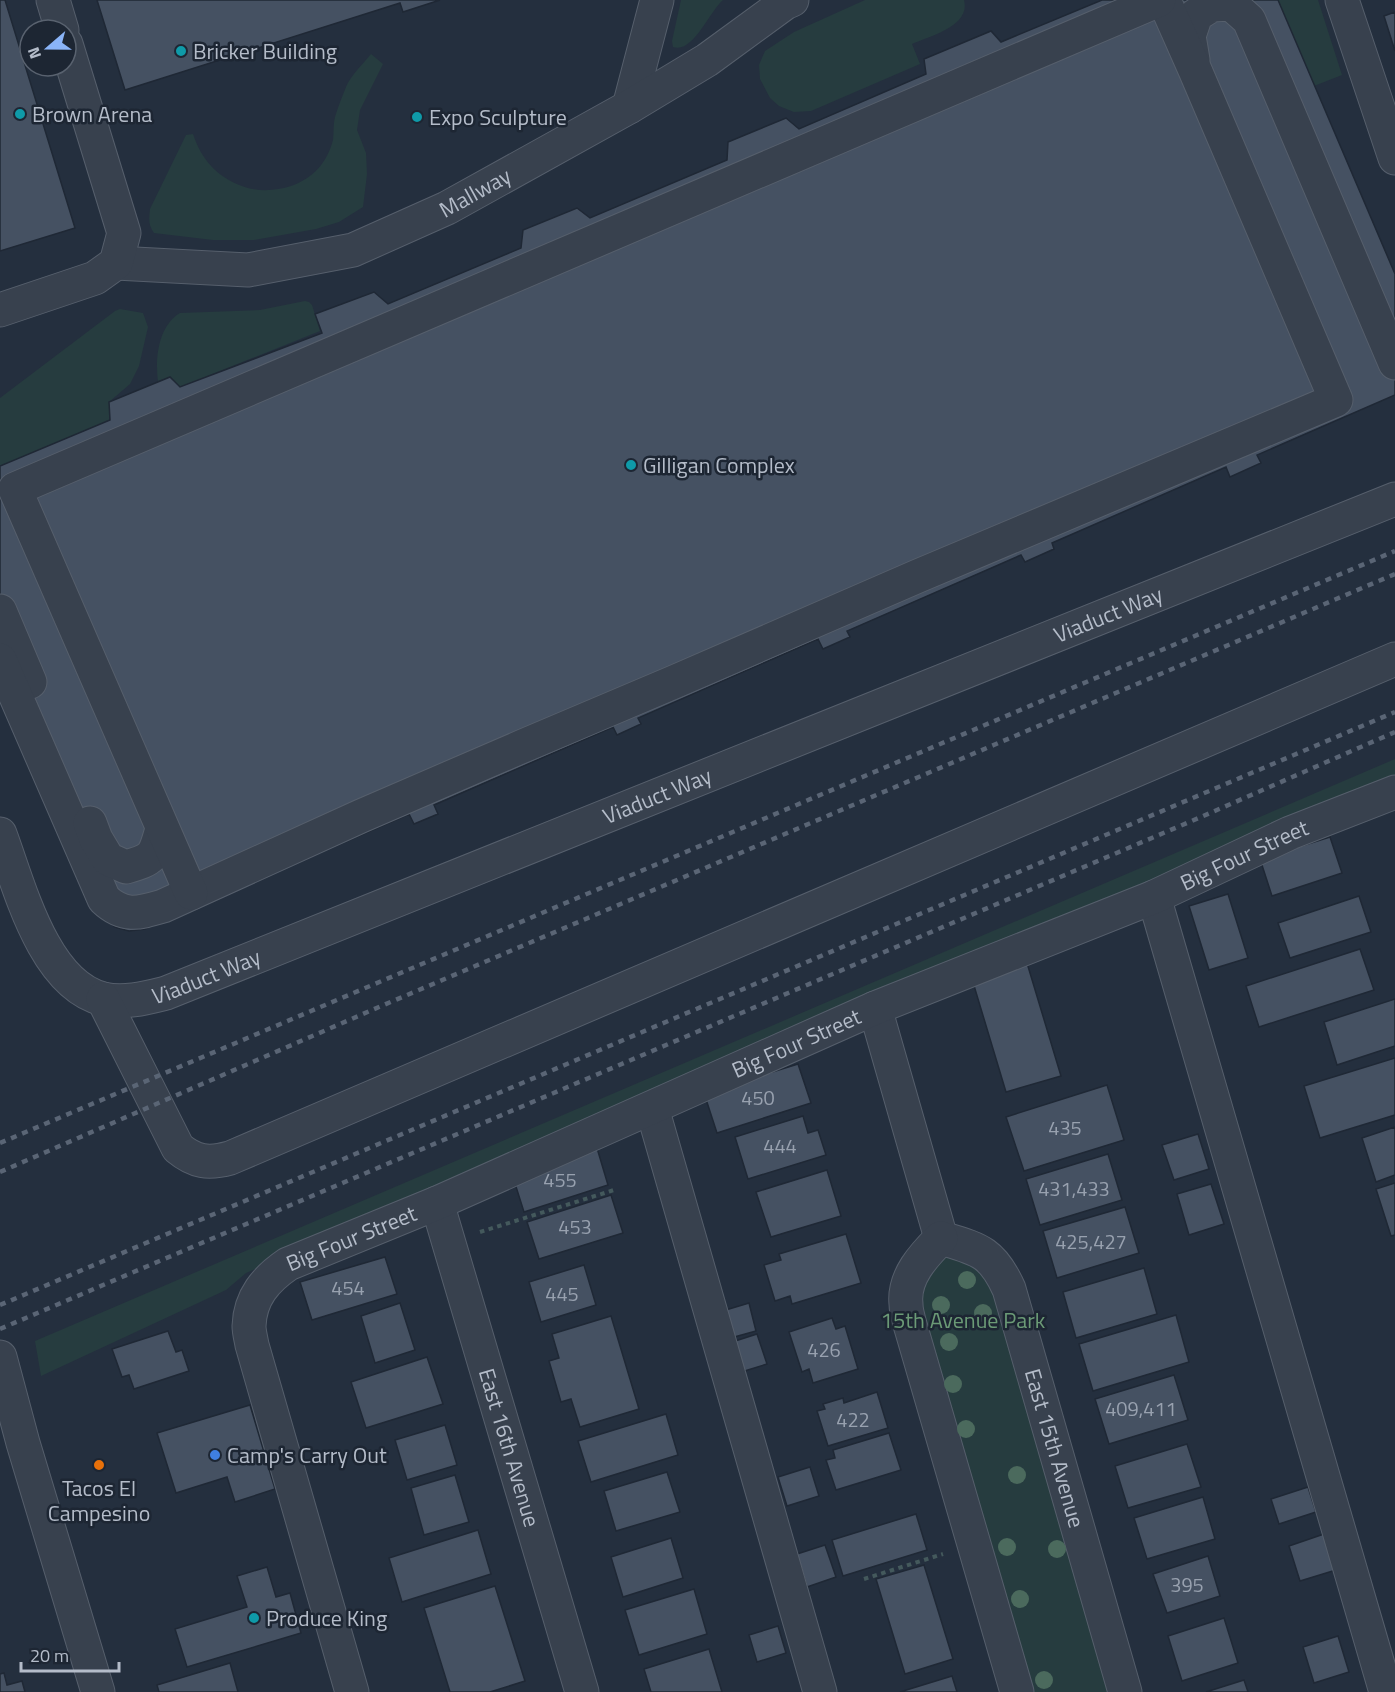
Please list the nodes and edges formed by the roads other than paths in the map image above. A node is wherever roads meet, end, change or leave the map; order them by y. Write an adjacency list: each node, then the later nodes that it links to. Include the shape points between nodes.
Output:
1 (52, 0): 7 (street)
2 (657, 0): 10 (street)
3 (792, 0): 10 (street, Mallway, via 707,60)
4 (1161, 0): 8 (street); 21 (street, via 15,489)
5 (1261, 0): 14 (street)
6 (1342, 0): 11 (street)
7 (58, 18)
8 (1195, 70): 15 (street, via 1189,36 1196,15 1212,5 1231,3 1250,20); 23 (street, via 1336,400 908,580)
9 (76, 78): 12 (street, via 124,233)
10 (629, 106): 12 (street, Mallway, via 447,208 353,250 248,270)
11 (1395, 158)
12 (116, 263): 13 (street, via 95,278)
13 (0, 310)
14 (1395, 314)
15 (1395, 363)
16 (1395, 499): 25 (street, Viaduct Way, via 166,993 130,1000)
17 (0, 611): 21 (street, via 108,860 126,867 141,863 155,854)
18 (1395, 659): 25 (street, via 215,1162 188,1156 178,1148)
19 (0, 660): 23 (street, via 104,899 126,913 142,912)
20 (1395, 792): 24 (street, Big Four Street, via 1290,833)
21 (162, 829): 23 (street)
22 (0, 834): 25 (street, Viaduct Way, via 34,927 47,951 75,985)
23 (191, 893)
24 (1154, 897): 26 (street, Big Four Street); 38 (street)
25 (103, 999)
26 (875, 1008): 27 (street, Big Four Street); 29 (street)
27 (652, 1108): 28 (street, Big Four Street); 35 (street)
28 (437, 1203): 33 (street, Big Four Street, via 288,1264 258,1292 249,1326); 34 (street, East 16th Avenue)
29 (941, 1238): 36 (street, via 922,1257 908,1281 905,1302); 37 (street, East 15th Avenue, via 977,1249 993,1261 1009,1289)
30 (0, 1357): 31 (street)
31 (8, 1419): 32 (street)
32 (98, 1692)
33 (352, 1692)
34 (582, 1692)
35 (820, 1692)
36 (1017, 1692)
37 (1125, 1692)
38 (1386, 1692)

